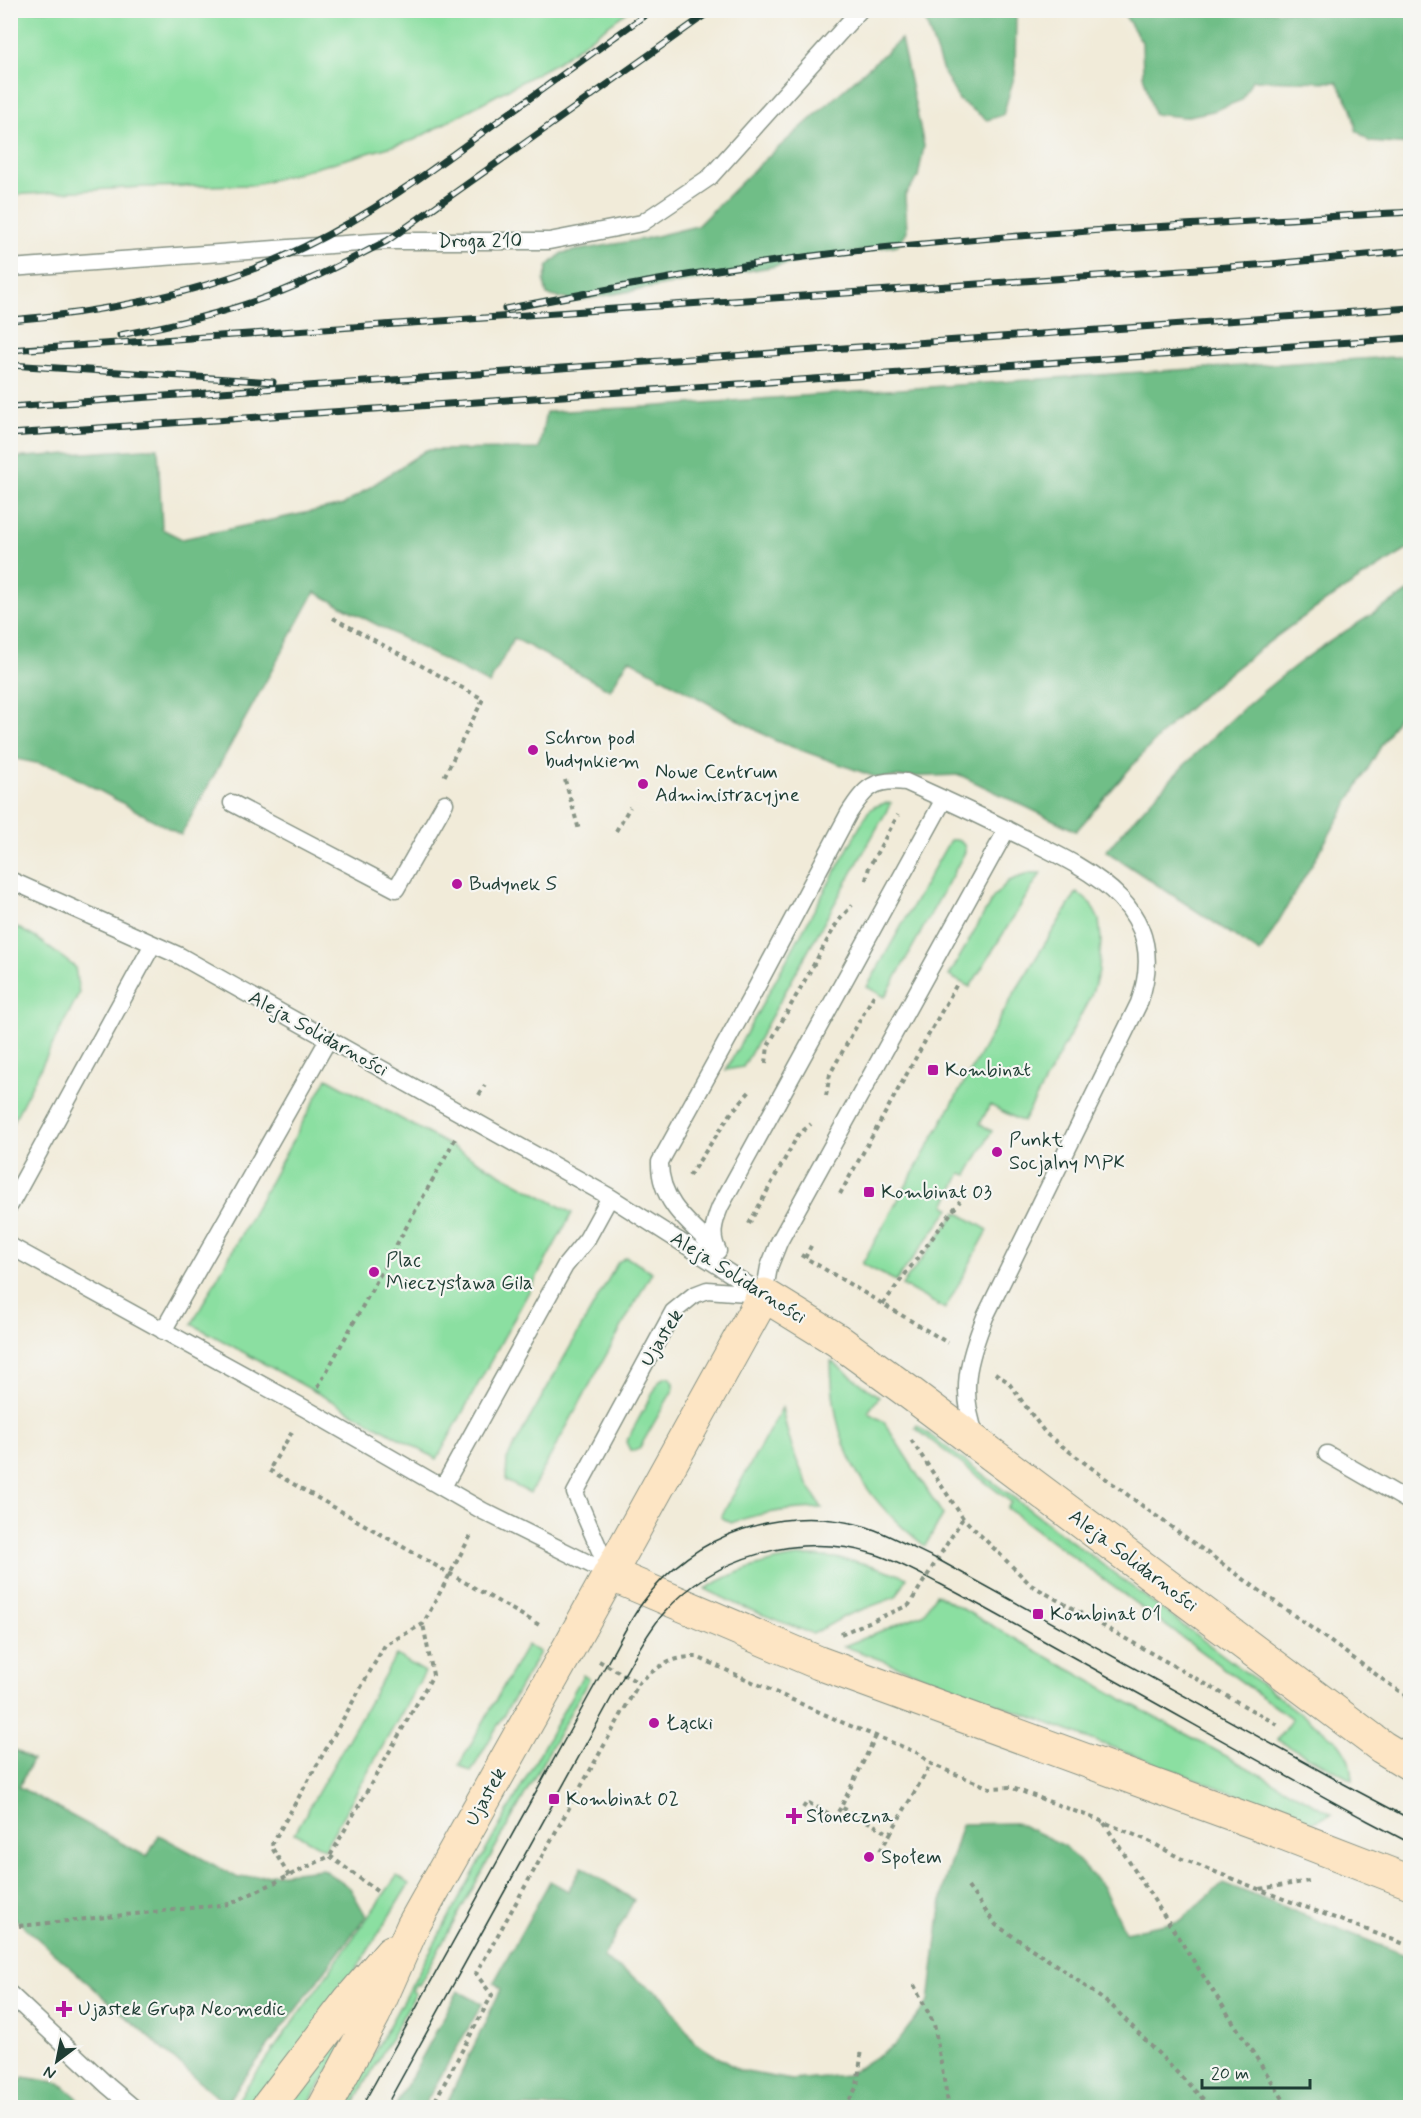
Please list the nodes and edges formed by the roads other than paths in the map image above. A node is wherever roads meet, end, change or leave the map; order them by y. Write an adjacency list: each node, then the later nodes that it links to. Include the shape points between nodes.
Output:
1 (860, 10): 2 (lane, Droga 210, via 710,177 642,223 549,241 387,241)
2 (10, 268)
3 (944, 799): 6 (lane); 13 (lane, via 720,1206 713,1228); 13 (lane, via 896,781 878,783 863,792 662,1156 660,1170 666,1194 681,1216)
4 (232, 803): 5 (lane, via 396,889)
5 (445, 803)
6 (1007, 829): 14 (lane, via 779,1242); 16 (lane, via 1084,868 1117,894 1142,929 1148,970 1139,1003 977,1336 970,1356 966,1397)
7 (10, 880): 8 (lane, Aleja Solidarności)
8 (153, 944): 9 (lane, Aleja Solidarności); 11 (lane)
9 (328, 1040): 10 (lane, Aleja Solidarności); 15 (lane)
10 (610, 1197): 14 (lane, Aleja Solidarności); 18 (lane, via 587,1239 564,1266)
11 (10, 1205)
12 (10, 1246): 15 (lane)
13 (716, 1249): 14 (lane)
14 (764, 1295): 16 (street, Aleja Solidarności, via 837,1340); 20 (street, Ujastek); 20 (lane, Ujastek, via 707,1290 673,1312 575,1493)
15 (163, 1331): 18 (lane)
16 (980, 1446): 21 (street, Aleja Solidarności)
17 (1327, 1454): 19 (lane)
18 (443, 1488): 20 (lane)
19 (1410, 1502)
20 (610, 1574): 22 (street, via 819,1663); 23 (street, Ujastek)
21 (1410, 1764)
22 (1410, 1882)
23 (413, 1926): 26 (street, Ujastek); 27 (street, Ujastek, via 374,2014)
24 (10, 1994): 25 (lane)
25 (134, 2108)
26 (267, 2108)
27 (324, 2108)

